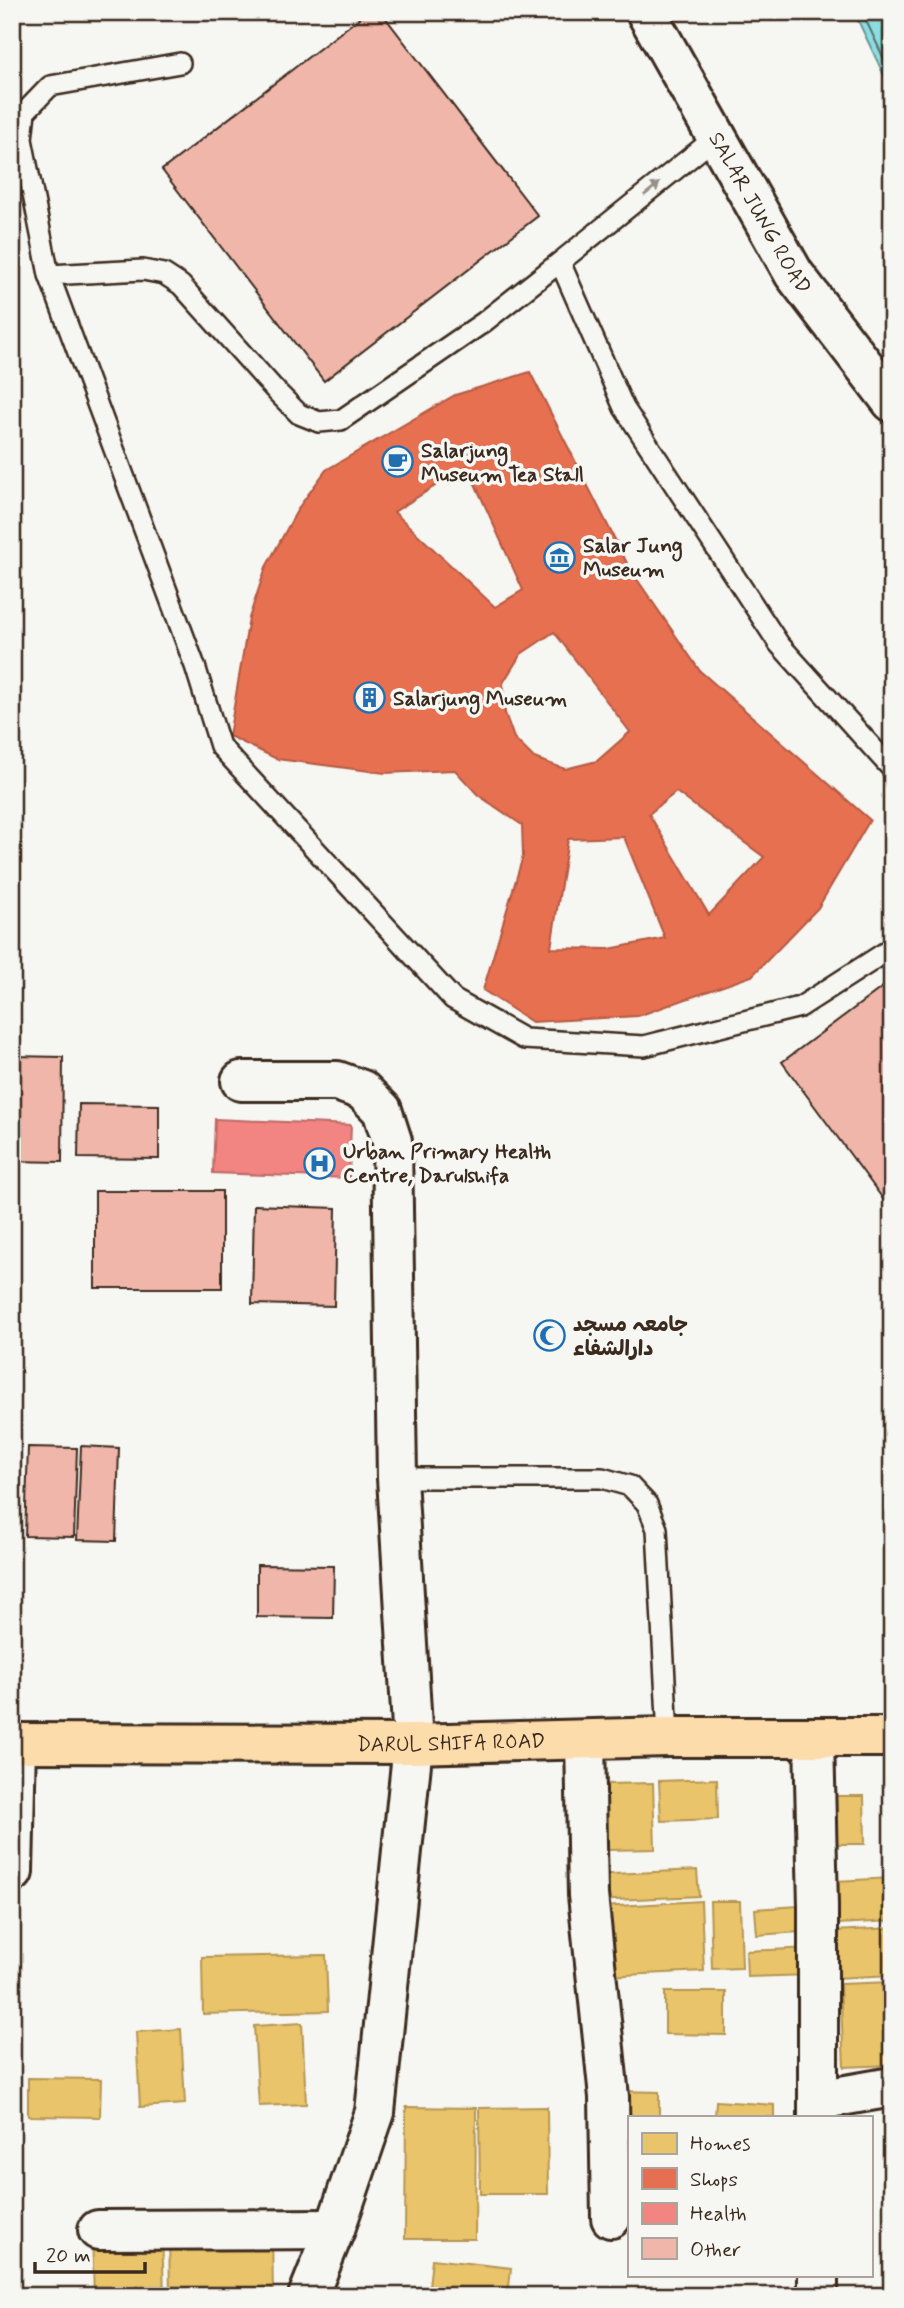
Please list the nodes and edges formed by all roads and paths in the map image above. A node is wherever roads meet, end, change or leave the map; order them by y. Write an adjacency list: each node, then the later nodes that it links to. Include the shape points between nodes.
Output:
1 (646, 12): 3 (street, SALAR JUNG ROAD)
2 (180, 63): 5 (lane, via 50,86 25,112 22,139)
3 (716, 137): 4 (lane, one-way to 3); 6 (street, SALAR JUNG ROAD, via 794,274)
4 (560, 262): 5 (lane, via 484,322 341,420 319,422 299,414 181,285 164,274 143,270); 7 (lane, via 624,408 779,644)
5 (49, 275): 8 (lane, via 195,666 220,746 453,999 524,1039 644,1046 800,1007)
6 (892, 402)
7 (892, 769)
8 (892, 948)
9 (241, 1081): 10 (street, via 337,1082 362,1090 382,1110 392,1140)
10 (397, 1478): 11 (lane, via 602,1478 630,1486 647,1504 657,1529); 16 (street)
11 (668, 1737): 13 (main road, DARUL SHIFA ROAD); 14 (main road, DARUL SHIFA ROAD)
12 (892, 1737): 13 (main road, DARUL SHIFA ROAD)
13 (814, 1738): 19 (street)
14 (585, 1740): 16 (main road, DARUL SHIFA ROAD); 20 (street, via 588,1895 609,2097)
15 (14, 1743): 16 (main road, DARUL SHIFA ROAD); 17 (street)
16 (413, 1744): 21 (street, via 375,2112)
17 (13, 1871)
18 (892, 2087): 19 (street)
19 (818, 2109)
20 (611, 2218)
21 (335, 2229): 22 (street); 24 (street)
22 (98, 2230)
23 (818, 2276): 25 (street)
24 (308, 2296)
25 (818, 2296)

